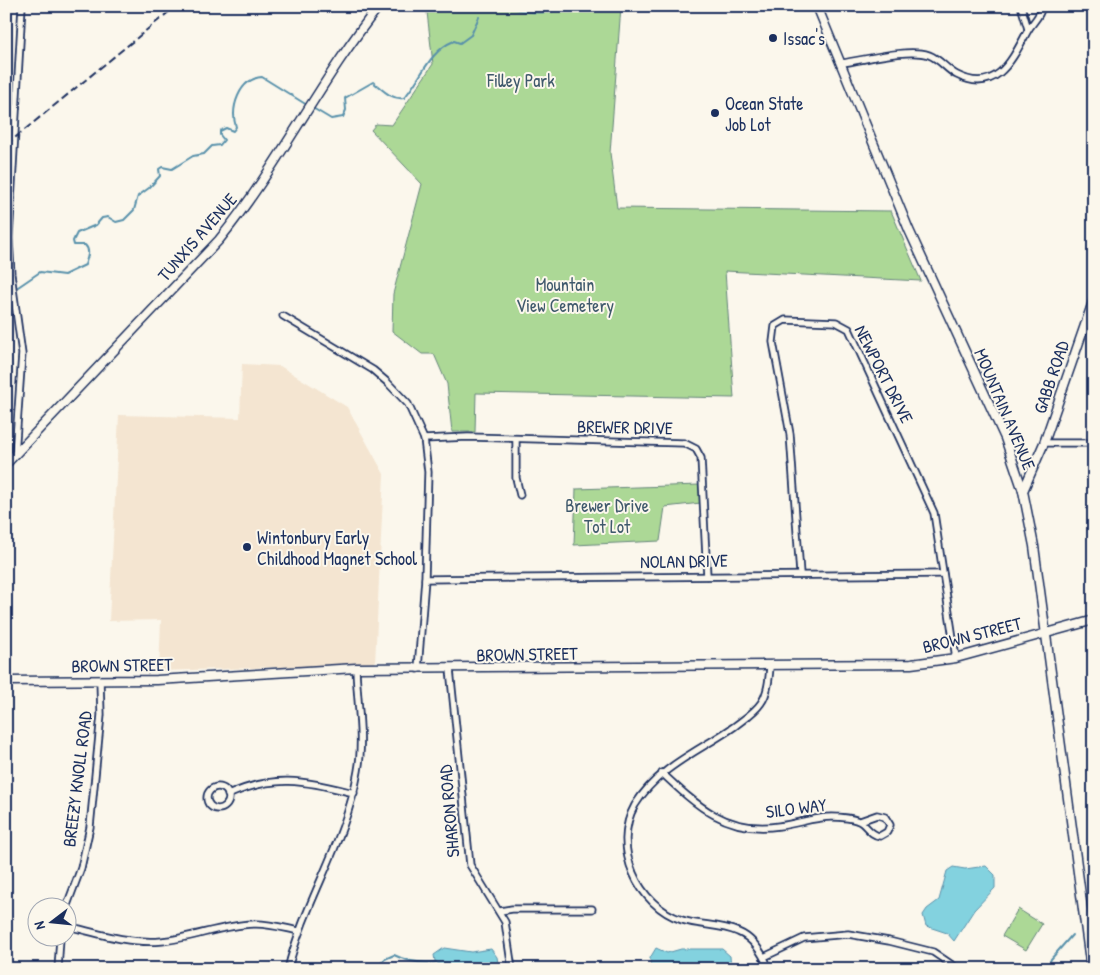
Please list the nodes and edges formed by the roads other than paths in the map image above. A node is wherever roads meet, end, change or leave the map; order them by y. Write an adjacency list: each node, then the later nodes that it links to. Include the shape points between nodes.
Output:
1 (22, 6): 9 (street)
2 (379, 6): 17 (main road, TUNXIS AVENUE, via 344,52 242,212)
3 (817, 6): 7 (main road, MOUNTAIN AVENUE)
4 (1020, 6): 6 (street)
5 (1042, 6): 6 (street, via 1036,21)
6 (1028, 29): 7 (street, via 1004,70 986,81 957,75 929,55 899,55)
7 (842, 63): 19 (main road, MOUNTAIN AVENUE, via 909,230 1005,438)
8 (6, 108): 9 (street)
9 (16, 108): 10 (street)
10 (8, 238): 17 (street, via 22,354)
11 (1094, 299): 15 (main road, GABB ROAD)
12 (283, 316): 13 (street, via 373,370 387,382 408,404)
13 (424, 439): 14 (street, BREWER DRIVE); 24 (street, via 428,472)
14 (516, 439): 20 (street, via 516,478); 23 (street, BREWER DRIVE, via 684,443 696,449 701,458)
15 (1044, 443): 16 (street); 19 (main road, GABB ROAD)
16 (1094, 443)
17 (16, 454): 18 (main road, TUNXIS AVENUE)
18 (6, 464)
19 (1023, 491): 26 (main road, MOUNTAIN AVENUE)
20 (520, 495)
21 (800, 574): 22 (street, NOLAN DRIVE); 22 (street, NEWPORT DRIVE, via 790,434 773,342 775,326 785,320 836,322 849,329 934,513); 23 (street, NOLAN DRIVE)
22 (943, 574): 27 (street, NEWPORT DRIVE)
23 (707, 576): 24 (street, NOLAN DRIVE)
24 (425, 579): 30 (street)
25 (1094, 620): 26 (main road, BROWN STREET)
26 (1045, 632): 27 (main road, BROWN STREET); 50 (main road, MOUNTAIN AVENUE)
27 (956, 658): 28 (main road, BROWN STREET, via 911,664)
28 (770, 667): 31 (main road, BROWN STREET); 34 (street, via 765,695 754,711)
29 (356, 668): 30 (main road, BROWN STREET); 33 (main road, BROWN STREET); 35 (street, via 359,770)
30 (418, 669): 31 (main road, BROWN STREET)
31 (450, 669): 40 (street, SHARON ROAD, via 470,865 477,881)
32 (6, 681): 33 (main road, BROWN STREET)
33 (100, 681): 38 (street, BREEZY KNOLL ROAD, via 101,715 90,827)
34 (662, 773): 37 (street, SILO WAY, via 703,810 741,825 773,827 833,817); 44 (street, via 640,798 628,827 629,863 642,891 665,912 681,920 740,932)
35 (354, 793): 36 (street, via 304,782 278,781 264,782); 42 (street, via 344,829)
36 (228, 795)
37 (860, 821): 37 (street, SILO WAY, via 876,835 884,834 890,825 885,817 877,815)
38 (70, 898)
39 (592, 909): 40 (street, via 512,908)
40 (500, 911): 47 (street, SHARON ROAD, via 509,937)
41 (78, 929): 42 (street, via 145,942 253,924)
42 (298, 931): 46 (street)
43 (59, 948): 45 (street)
44 (764, 957): 48 (street); 49 (street, via 804,938 848,934 933,952)
45 (58, 969)
46 (288, 969)
47 (512, 969)
48 (769, 969)
49 (958, 969)
50 (1091, 969)

